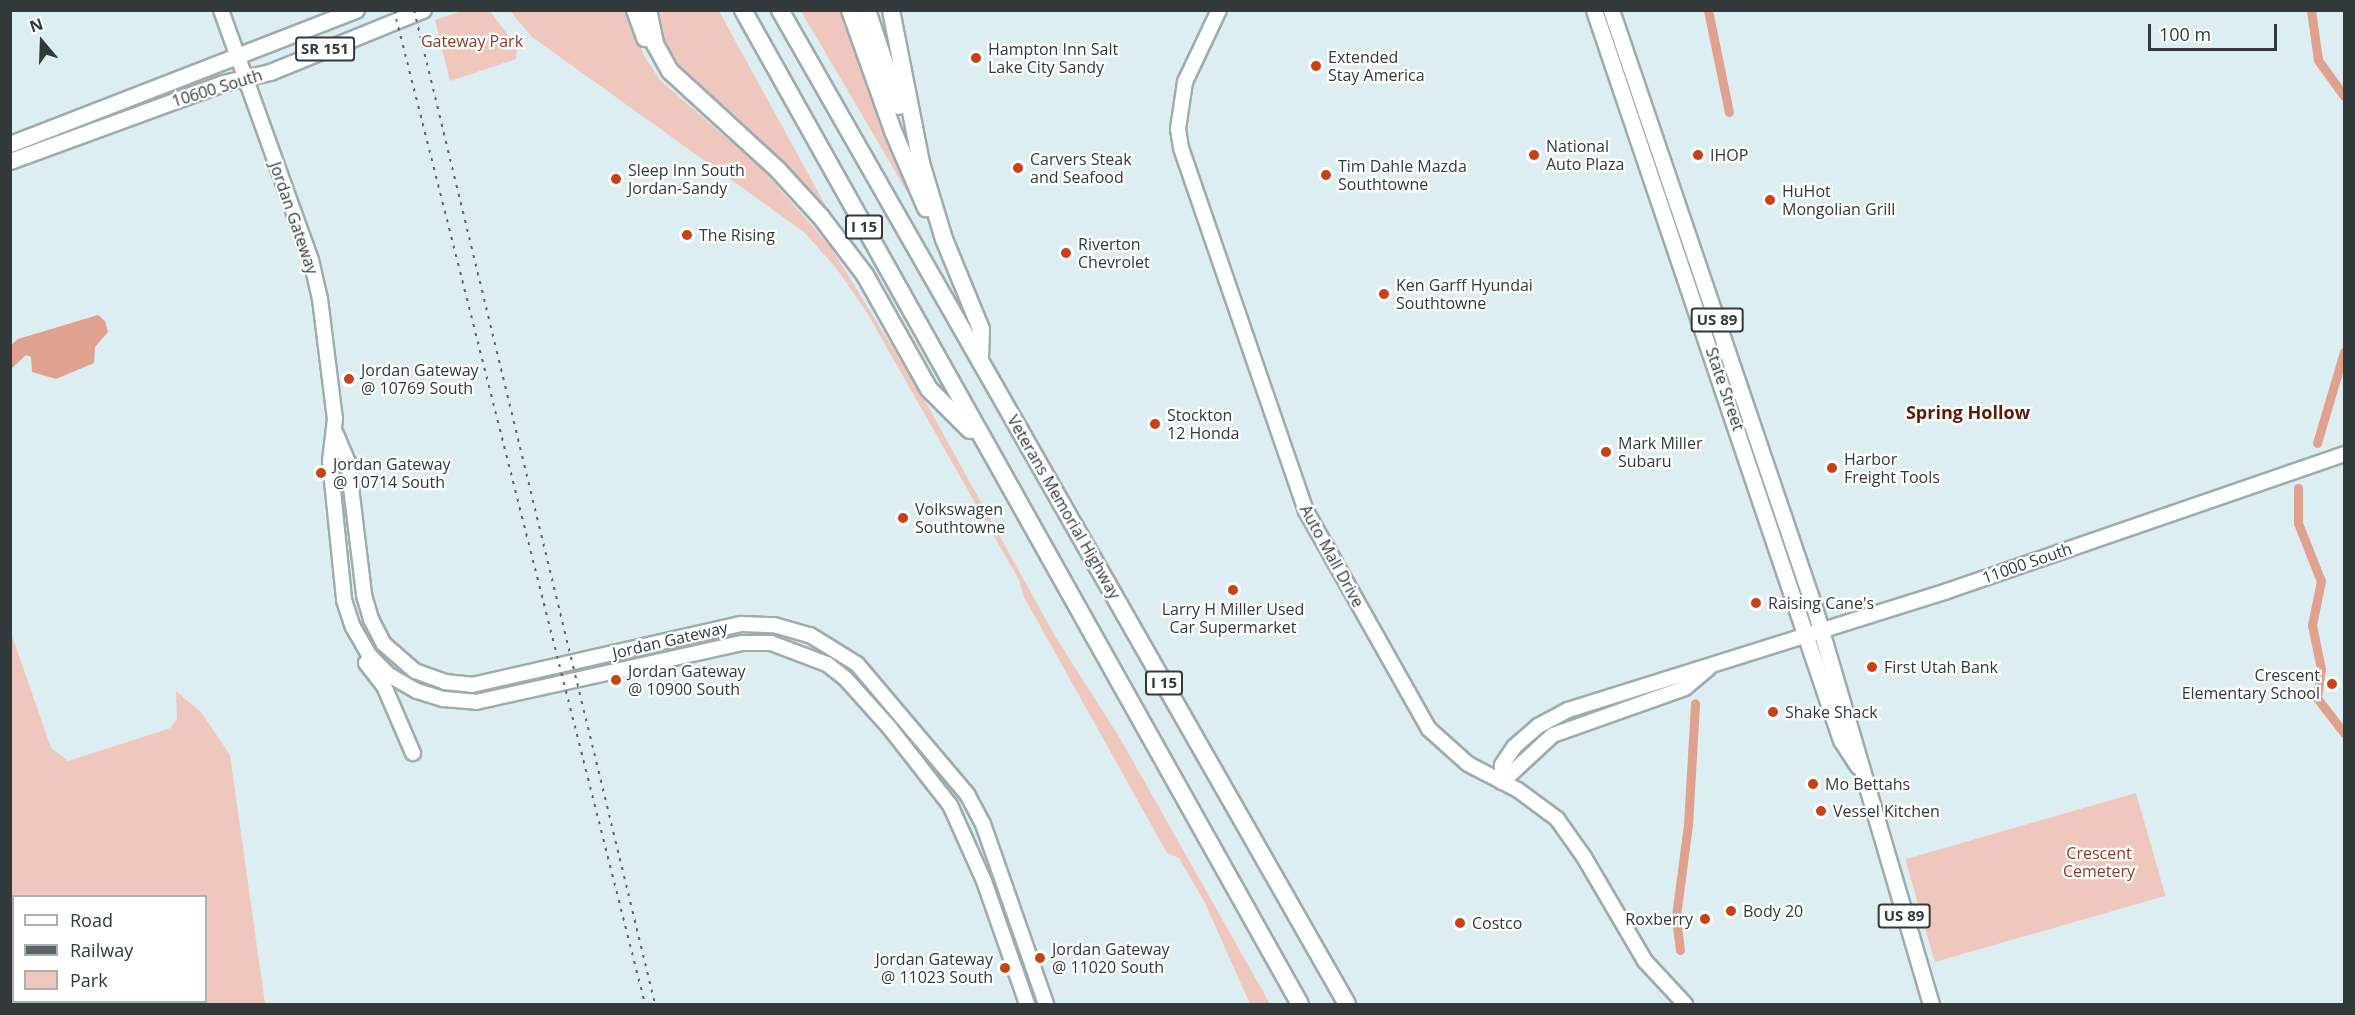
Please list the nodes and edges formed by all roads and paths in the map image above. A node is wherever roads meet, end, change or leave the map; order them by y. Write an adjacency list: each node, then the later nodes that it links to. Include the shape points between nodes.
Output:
1 (221, 10): 14 (main road, Jordan Gateway)
2 (356, 10): 14 (main road, 10600 South / SR 151)
3 (423, 10): 16 (main road, 10600 South / SR 151, via 270,72)
4 (635, 10): 17 (highway, via 662,72)
5 (648, 10): 17 (highway, via 651,33 663,60)
6 (743, 10): 25 (highway, I 15)
7 (780, 10): 23 (highway, Veterans Memorial Highway / I 15)
8 (850, 10): 22 (highway, via 905,163)
9 (867, 10): 20 (highway)
10 (891, 10): 20 (highway)
11 (1220, 10): 33 (main road, Auto Mall Drive, via 1185,82 1178,129 1181,148 1292,476 1314,526 1429,729 1452,753)
12 (1594, 10): 15 (main road, State Street / US 89)
13 (1608, 13): 21 (main road, State Street / US 89)
14 (238, 59): 16 (main road, Jordan Gateway); 18 (main road, 10600 South / SR 151)
15 (1613, 66): 21 (main road, via 1622,69 1653,157); 29 (main road, State Street / US 89)
16 (244, 78): 19 (main road, 10600 South / SR 151); 24 (main road, Jordan Gateway, via 311,260 320,299)
17 (700, 101): 25 (highway, via 771,164 822,217 864,274 929,388)
18 (10, 144)
19 (10, 161)
20 (921, 163): 22 (highway)
21 (1672, 190): 29 (main road, State Street / US 89)
22 (944, 239): 23 (highway, via 981,329)
23 (980, 361): 37 (highway, Veterans Memorial Highway / I 15)
24 (336, 434): 27 (main road, Jordan Gateway, via 330,461); 28 (main road, Jordan Gateway, via 348,462)
25 (983, 444): 36 (highway, I 15)
26 (2344, 454): 29 (main road, 11000 South)
27 (341, 573): 31 (main road, Jordan Gateway, via 353,627 370,656 390,675); 32 (main road, via 336,599 348,636 384,686)
28 (364, 595): 30 (main road, Jordan Gateway, via 384,645 415,671 445,682); 31 (main road, via 361,619 368,634)
29 (1814, 632): 33 (main road, 11000 South, via 1708,669 1680,673 1547,720 1509,753 1502,765); 39 (main road, State Street / US 89, via 1855,736 1858,766)
30 (492, 682): 31 (main road, via 477,691); 35 (main road, Jordan Gateway, via 741,624 783,627 836,649 873,682 967,794 991,844)
31 (423, 692): 34 (main road, Jordan Gateway, via 476,702 743,643 771,643 819,660 852,686 950,805 969,842)
32 (413, 753)
33 (1502, 782): 38 (main road, Auto Mall Drive, via 1533,799 1567,831 1645,961)
34 (1027, 1005)
35 (1046, 1005)
36 (1299, 1005)
37 (1347, 1005)
38 (1685, 1005)
39 (1931, 1005)

